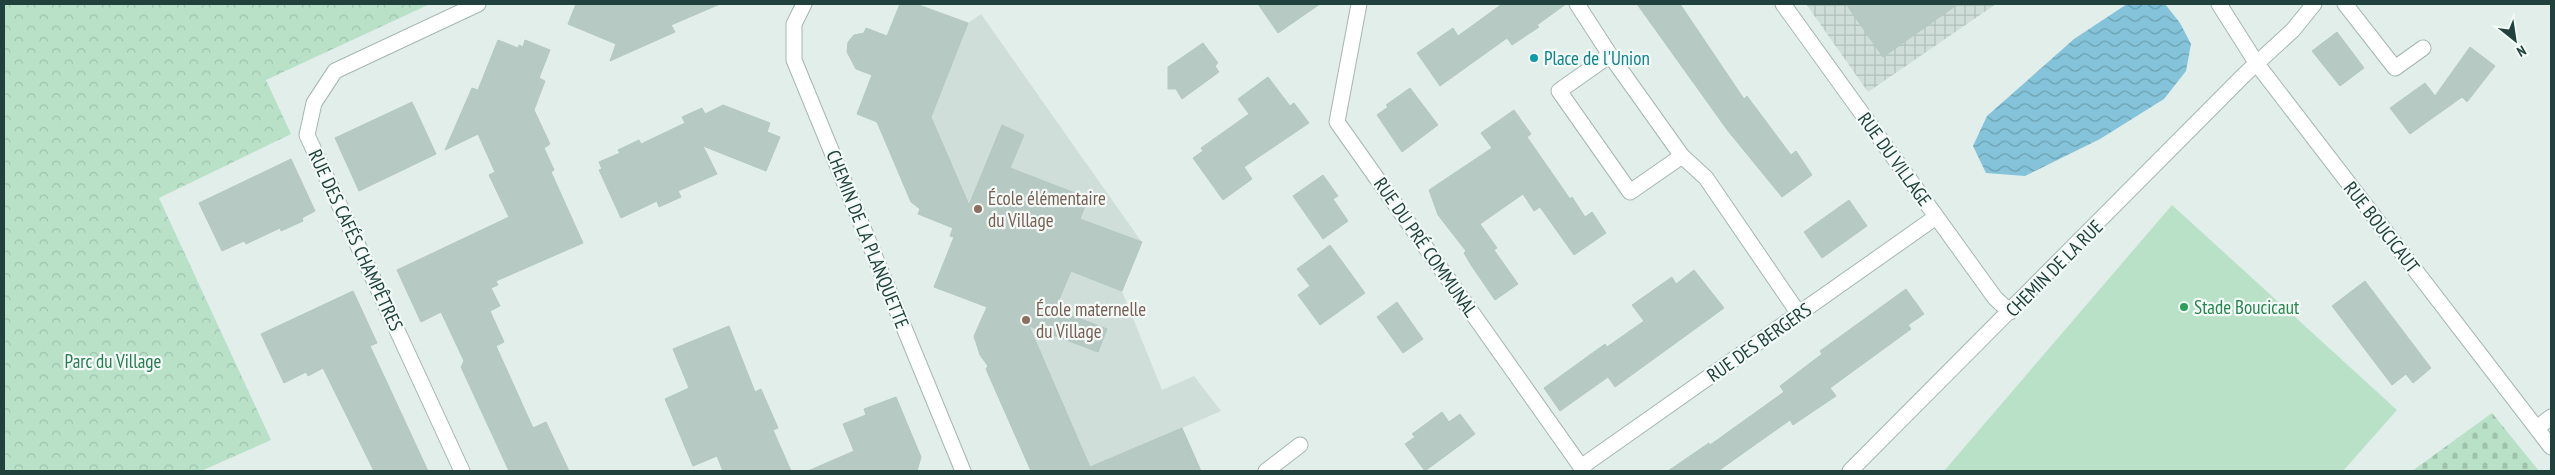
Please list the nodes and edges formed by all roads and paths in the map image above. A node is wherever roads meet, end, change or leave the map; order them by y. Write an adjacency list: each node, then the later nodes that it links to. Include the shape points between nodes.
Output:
1 (478, 4): 21 (street, RUE DES CAFÉS CHAMPÊTRES, via 335,71 314,103 307,134)
2 (804, 4): 22 (street, CHEMIN DE LA PLANQUETTE, via 794,24 794,60)
3 (1359, 4): 20 (street, RUE DU PRÉ COMMUNAL, via 1337,122)
4 (1577, 4): 10 (street)
5 (1784, 4): 13 (street, RUE DU VILLAGE)
6 (2219, 4): 11 (street, RUE BOUCICAUT)
7 (2314, 4): 11 (street, CHEMIN DE LA RUE, via 2293,30)
8 (2345, 4): 9 (street, via 2395,68)
9 (2423, 48)
10 (1610, 55): 12 (street); 12 (street, via 1559,91 1625,185 1630,192)
11 (2257, 64): 14 (street, CHEMIN DE LA RUE); 17 (street, RUE BOUCICAUT)
12 (1682, 156): 15 (street, via 1706,178)
13 (1936, 217): 14 (street, RUE DU VILLAGE); 15 (street, RUE DES BERGERS)
14 (2010, 312): 24 (street, CHEMIN DE LA RUE)
15 (1799, 314): 20 (street, RUE DES BERGERS)
16 (2551, 417): 17 (street)
17 (2537, 428): 19 (street, RUE BOUCICAUT)
18 (1300, 445): 23 (street)
19 (2551, 447)
20 (1582, 469)
21 (462, 471)
22 (963, 471)
23 (1266, 471)
24 (1850, 471)

